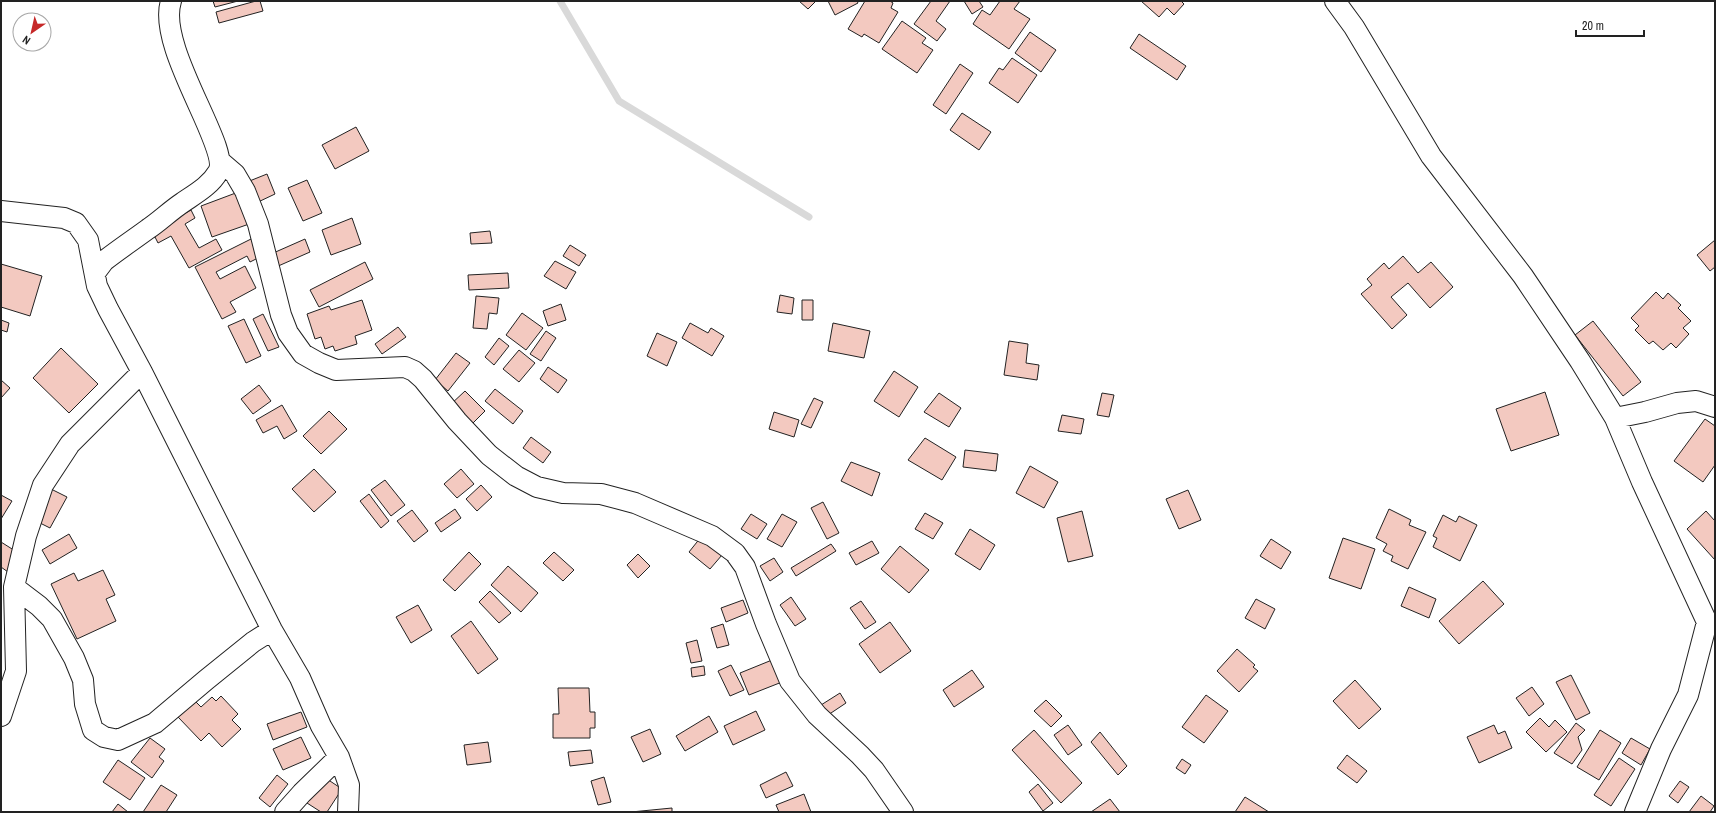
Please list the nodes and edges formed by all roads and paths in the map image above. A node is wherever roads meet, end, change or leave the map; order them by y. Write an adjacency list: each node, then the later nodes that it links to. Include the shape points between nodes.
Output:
1 (1335, 1): 8 (street, via 1354,27 1431,156 1523,276)
2 (166, 3): 3 (street, via 177,58 217,146)
3 (221, 162): 5 (street, via 219,171 212,181 112,254); 16 (street, via 234,174 245,191 258,224 280,315 288,333 303,354 336,370 405,367 414,371 489,455 516,476 537,487 563,493 601,494 635,504 712,536 735,553 745,567 790,681 817,715 874,770)
4 (1, 211): 5 (street, via 64,218 76,223 88,240)
5 (95, 273): 6 (street, via 97,286)
6 (142, 372): 9 (street, via 70,444 43,485 26,536); 11 (street)
7 (1715, 407): 8 (street, via 1696,401 1677,403)
8 (1615, 418): 10 (street, via 1642,482)
9 (14, 588): 11 (street, via 52,619 74,658 83,680 85,704 93,730 104,737 118,740 155,723 253,642); 12 (street, via 16,671)
10 (1711, 626): 17 (street, via 1688,695 1661,749)
11 (272, 630): 13 (street, via 300,678 321,726)
12 (1, 716)
13 (339, 757): 14 (street); 15 (street, via 349,785)
14 (286, 812)
15 (348, 812)
16 (903, 812)
17 (1635, 812)

